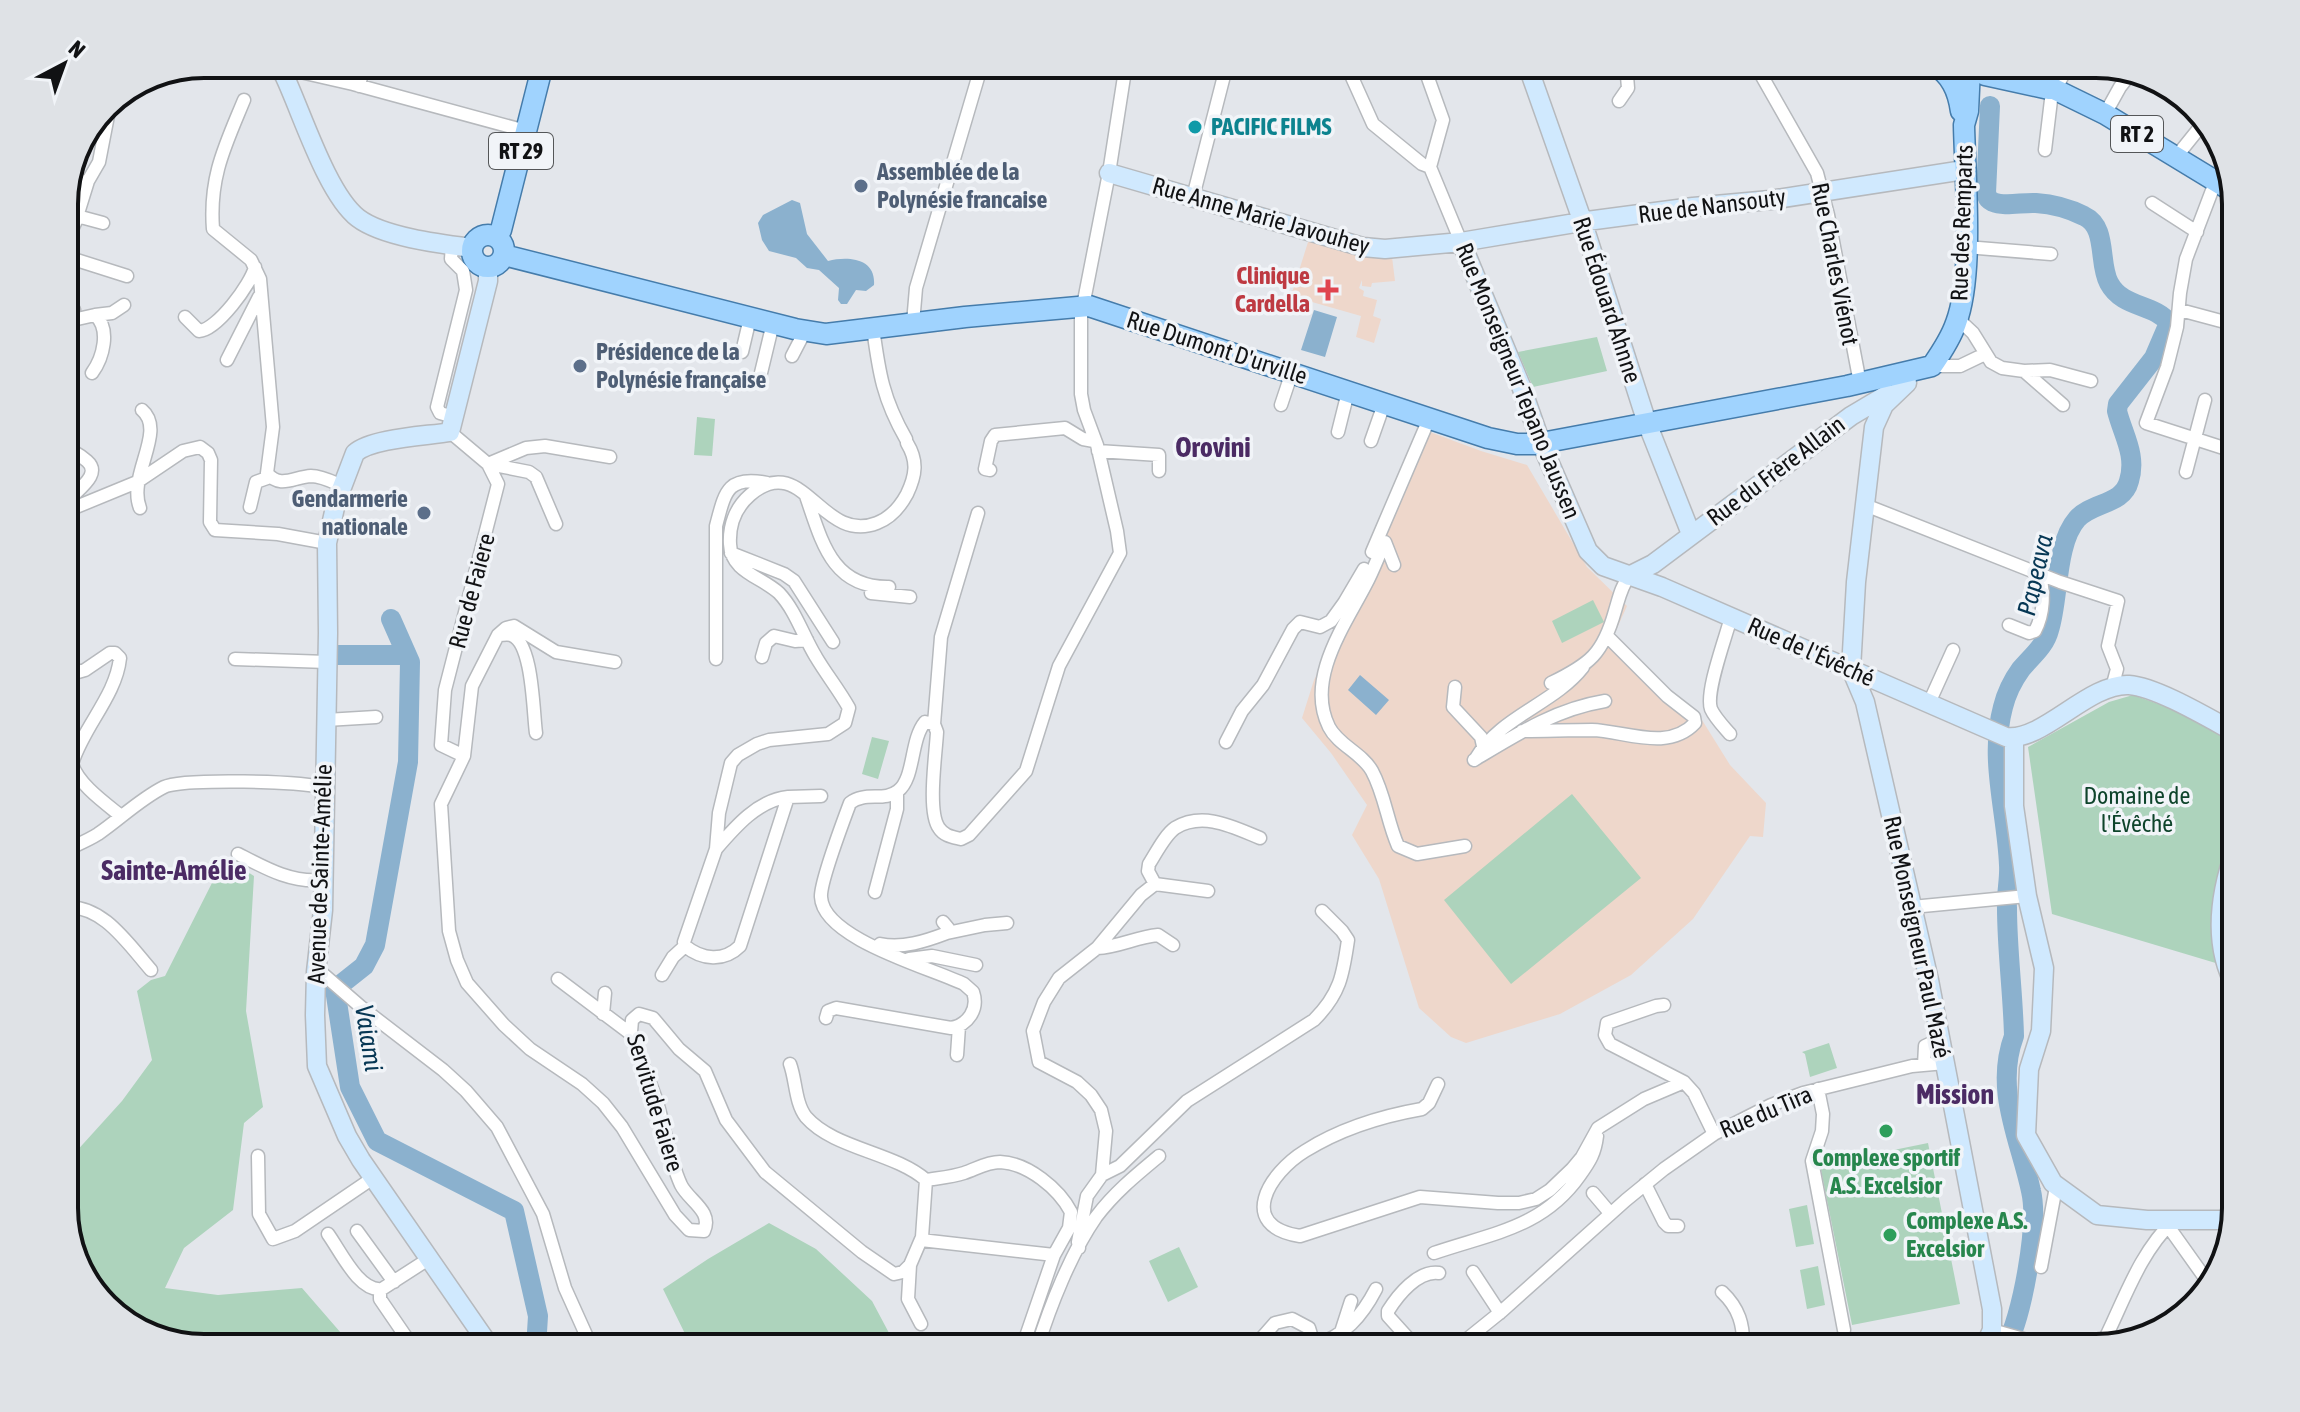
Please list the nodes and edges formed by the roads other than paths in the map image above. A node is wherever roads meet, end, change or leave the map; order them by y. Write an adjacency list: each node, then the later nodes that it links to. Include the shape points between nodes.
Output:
1 (284, 78): 46 (street, via 351,211 372,226)
2 (325, 78): 19 (street)
3 (361, 78): 19 (street)
4 (539, 78): 26 (main road, RT 29)
5 (978, 78): 64 (street, via 916,288)
6 (1124, 78): 32 (street)
7 (1223, 78): 38 (street)
8 (1352, 78): 30 (street, via 1373,124)
9 (1428, 78): 30 (street, via 1443,120)
10 (1532, 78): 42 (street, Rue Édouard Ahnne)
11 (1627, 78): 21 (street, via 1628,88)
12 (1763, 78): 37 (street, Rue Charles Viénot)
13 (1949, 78): 27 (main road, via 1957,91)
14 (1969, 78): 22 (main road, Rue des Remparts)
15 (2020, 78): 22 (main road, via 1978,98)
16 (2036, 78): 28 (street, via 2051,100)
17 (2042, 78): 23 (main road, RT 2)
18 (2125, 81): 23 (street)
19 (359, 86): 26 (street)
20 (244, 100): 51 (street, via 212,187 211,208 213,229)
21 (1619, 101)
22 (1968, 111): 27 (main road, Rue des Remparts)
23 (2105, 114): 29 (main road, RT 2)
24 (105, 126): 35 (street, via 99,162)
25 (2198, 130): 29 (street)
26 (526, 131): 48 (main road, RT 29)
27 (1964, 142): 31 (main road, Rue des Remparts)
28 (2045, 150)
29 (2176, 157): 33 (main road, RT 2)
30 (1430, 167): 45 (street, Rue Monseigneur Tepano Jaussen)
31 (1964, 170): 37 (street, Rue de Nansouty); 47 (main road, Rue des Remparts)
32 (1111, 174): 38 (street, Rue Anne Marie Javouhey); 55 (street)
33 (2216, 180): 36 (main road, RT 2); 44 (street)
34 (80, 181): 35 (street)
35 (88, 181): 40 (street)
36 (2221, 183)
37 (1823, 192): 42 (street, Rue de Nansouty); 78 (street, Rue Charles Viénot)
38 (1193, 197): 45 (street, Rue Anne Marie Javouhey, via 1378,249)
39 (2152, 203): 44 (street)
40 (78, 213)
41 (78, 216): 43 (street)
42 (1582, 221): 45 (street, Rue de Nansouty); 87 (street, Rue Édouard Ahnne)
43 (103, 223)
44 (2197, 232): 56 (street, via 2183,269)
45 (1461, 242): 92 (street, Rue Monseigneur Tepano Jaussen)
46 (462, 246): 48 (main road, via 487,235); 67 (street, via 451,259 467,283)
47 (1966, 247): 49 (street); 61 (main road, Rue des Remparts)
48 (496, 253): 59 (main road, Rue Dumont D'urville); 67 (street, RT 29, via 488,281)
49 (2051, 254)
50 (78, 260): 52 (street)
51 (255, 267): 53 (street); 58 (street, via 207,331 199,331)
52 (127, 276)
53 (260, 294): 71 (street); 101 (street, via 272,398)
54 (124, 305): 57 (street)
55 (1083, 306): 64 (main road, Rue Dumont D'urville); 74 (main road, Rue Dumont D'urville); 93 (street, via 1081,394)
56 (2180, 310): 62 (street); 90 (street, via 2146,423)
57 (95, 315): 60 (street); 75 (street, via 104,330 99,364)
58 (185, 317)
59 (750, 318): 63 (main road, Rue Dumont D'urville); 68 (street)
60 (78, 319)
61 (1958, 319): 69 (street); 72 (main road, Rue des Remparts)
62 (2222, 321)
63 (773, 323): 66 (main road, Rue Dumont D'urville); 76 (street)
64 (913, 323): 65 (main road, Rue Dumont D'urville)
65 (873, 328): 66 (main road, Rue Dumont D'urville); 106 (street, via 883,391 915,460 911,485 897,509 860,528 840,522)
66 (805, 331): 70 (street)
67 (458, 333): 88 (street, RT 29)
68 (742, 352)
69 (1985, 354): 72 (street, via 1960,366); 73 (street, via 2002,368)
70 (792, 356)
71 (227, 360)
72 (1929, 367): 78 (main road, Rue Dumont D'urville); 79 (street, Rue du Frère Allain)
73 (2024, 371): 77 (street, via 2050,370); 84 (street)
74 (1292, 372): 80 (main road, Rue Dumont D'urville); 83 (street)
75 (92, 373)
76 (760, 377)
77 (2091, 381)
78 (1860, 383): 87 (main road, Rue Dumont D'urville)
79 (1907, 383): 108 (street, via 1878,415); 113 (street, Rue du Frère Allain, via 1851,416)
80 (1348, 392): 82 (main road, Rue Dumont D'urville); 89 (street)
81 (2205, 400): 90 (street)
82 (1384, 404): 86 (main road, Rue Dumont D'urville); 91 (street)
83 (1281, 405)
84 (2063, 405)
85 (142, 410): 102 (street, via 151,426)
86 (1432, 420): 92 (main road, Rue Dumont D'urville, via 1488,438); 115 (street); 151 (street, via 1344,603 1320,627 1300,622 1293,629)
87 (1647, 423): 92 (main road, Rue Dumont D'urville); 113 (street, Rue Édouard Ahnne)
88 (452, 424): 97 (street); 104 (street, Avenue de Sainte-Amélie, via 361,448)
89 (1338, 432)
90 (2195, 440): 94 (street); 100 (street)
91 (1371, 441)
92 (1541, 443): 118 (street, Rue Monseigneur Tepano Jaussen, via 1588,551 1603,566)
93 (1096, 446): 98 (street, via 1065,428 995,435 985,469); 99 (street, via 1159,455); 145 (street, via 1120,553 1059,666 1026,771 961,839 936,825)
94 (2222, 448)
95 (78, 455): 105 (street, via 93,473)
96 (610, 457): 97 (street, via 545,446)
97 (488, 464): 112 (street, via 536,477); 154 (street, Rue de Faiere, via 498,484 496,498 445,690 441,745)
98 (990, 470)
99 (1159, 471)
100 (2186, 472)
101 (270, 477): 104 (street, via 282,483 312,476); 109 (street, via 256,482)
102 (137, 482): 107 (street); 110 (street); 114 (street, via 183,451 200,447 211,460 210,522 215,530)
103 (770, 483): 106 (street); 116 (street, via 758,487 739,507 732,522); 132 (street, via 738,482 721,509 716,526)
104 (342, 486): 114 (street, Avenue de Sainte-Amélie)
105 (78, 488)
106 (804, 491): 120 (street, via 827,553)
107 (78, 504)
108 (1865, 505): 119 (street); 136 (street)
109 (250, 507)
110 (140, 508)
111 (978, 513): 145 (street, via 941,637)
112 (556, 524)
113 (1691, 534): 118 (street, Rue du Frère Allain)
114 (327, 543): 133 (street, Avenue de Sainte-Amélie)
115 (1384, 544): 117 (street); 163 (street, via 1331,652 1322,687 1323,712 1331,731 1369,766 1384,795 1398,846 1417,854)
116 (731, 553): 127 (street, via 739,566 786,601); 128 (street, via 794,581)
117 (1394, 565)
118 (1629, 576): 123 (street, Rue de l'Évêché); 126 (street)
119 (2049, 578): 124 (street, via 2043,585 2041,620 2035,631); 140 (street, via 2118,601 2108,646 2117,669)
120 (859, 584): 121 (street); 122 (street, via 873,595)
121 (889, 587)
122 (910, 597)
123 (1731, 617): 136 (street, Rue de l'Évêché); 149 (street, via 1710,703)
124 (2009, 625)
125 (498, 635): 134 (street, via 514,626 556,652); 148 (street, via 512,635 527,655); 154 (street, via 472,686)
126 (1608, 637): 135 (street); 147 (street, via 1695,723 1672,736 1651,739 1594,730)
127 (807, 640): 130 (street, via 774,636); 164 (street, via 849,708 845,723 828,734 769,740 738,755 728,774)
128 (833, 642)
129 (1953, 650): 142 (street)
130 (762, 657)
131 (235, 659): 133 (street)
132 (716, 659)
133 (327, 662): 144 (street, Avenue de Sainte-Amélie)
134 (615, 662)
135 (1583, 667): 138 (street); 153 (street, via 1572,681)
136 (1851, 669): 142 (street, Rue de l'Évêché); 171 (street, Rue Monseigneur Paul Mazé, via 1865,702)
137 (78, 672): 152 (street, via 110,653 120,658 116,677)
138 (1551, 683)
139 (1455, 687): 153 (street, via 1453,707)
140 (2112, 688): 146 (street, via 2146,689); 150 (street, via 2030,732)
141 (1605, 701): 147 (street, via 1580,705)
142 (1929, 703): 150 (street, Rue de l'Évêché)
143 (376, 717): 144 (street)
144 (326, 720): 156 (street, Avenue de Sainte-Amélie)
145 (934, 724): 157 (street, via 925,722 920,728)
146 (2222, 726)
147 (1522, 731): 153 (street, via 1474,760)
148 (536, 733)
149 (1730, 734)
150 (2004, 735): 170 (street)
151 (1226, 742)
152 (78, 744)
153 (1483, 746)
154 (464, 756): 190 (street, Servitude Faiere, via 441,804 449,931 467,983 530,1049 603,1103 675,1215 689,1230 704,1231 706,1216 682,1188)
155 (78, 775): 160 (street)
156 (325, 788): 160 (street, via 279,782 172,784); 166 (street, Avenue de Sainte-Amélie)
157 (897, 792): 169 (street); 175 (street, via 862,796 850,803 821,891 828,917)
158 (821, 796): 159 (street)
159 (788, 797): 164 (street, via 767,803); 177 (street, via 740,946 711,958)
160 (121, 816): 162 (street)
161 (1260, 838): 167 (street, via 1223,823 1196,820 1173,829 1149,864)
162 (78, 845)
163 (1465, 846)
164 (716, 849): 177 (street)
165 (238, 854): 166 (street, via 286,876)
166 (322, 880): 181 (street, Avenue de Sainte-Amélie)
167 (1155, 884): 168 (street); 178 (street)
168 (1208, 891)
169 (875, 892)
170 (2021, 897): 171 (street); 207 (street, via 2044,968 2041,1031 2029,1069 2026,1135)
171 (1912, 907): 191 (street, Rue Monseigneur Paul Mazé)
172 (78, 909): 182 (street, via 105,920)
173 (1322, 911): 203 (street, via 1348,940 1331,1003 1314,1020 1187,1101 1120,1166)
174 (1007, 923): 175 (street, via 945,928 893,947)
175 (865, 941): 179 (street)
176 (1173, 945): 178 (street, via 1158,935)
177 (685, 946): 183 (street)
178 (1097, 948): 203 (street, via 1059,978 1033,1031 1039,1062 1077,1082 1101,1110 1106,1131)
179 (907, 960): 180 (street, via 932,956); 189 (street, via 973,992 975,1006)
180 (976, 965)
181 (316, 968): 204 (street, Avenue de Sainte-Amélie, via 317,1066 347,1136); 238 (street, via 443,1070 497,1127 543,1214 565,1288)
182 (151, 970)
183 (662, 975)
184 (558, 979): 187 (street)
185 (605, 993): 187 (street)
186 (1664, 1005): 196 (street, via 1607,1023 1605,1035 1610,1044)
187 (603, 1014): 190 (street)
188 (826, 1018): 189 (street, via 836,1008)
189 (959, 1026): 192 (street)
190 (631, 1034): 220 (street, Servitude Faiere, via 632,1020 639,1014 653,1018 705,1071 726,1120 765,1172 894,1274)
191 (1940, 1039): 193 (street, Rue Monseigneur Paul Mazé); 195 (street, via 1925,1046)
192 (957, 1055)
193 (1945, 1063): 195 (street, Rue du Tira); 233 (street, Rue Monseigneur Paul Mazé)
194 (790, 1064): 205 (street, via 807,1117)
195 (1924, 1065): 198 (street, Rue du Tira)
196 (1684, 1082): 199 (street); 200 (street)
197 (1438, 1084): 199 (street, via 1422,1109 1353,1127 1303,1151 1265,1195 1262,1210 1268,1223 1300,1236 1420,1197 1498,1203 1536,1199 1572,1169)
198 (1818, 1089): 200 (street, Rue du Tira); 232 (street, via 1822,1131 1812,1161)
199 (1598, 1128): 217 (street, via 1594,1156 1550,1210)
200 (1714, 1134): 206 (street, Rue du Tira)
201 (258, 1156): 204 (street, via 259,1214 273,1239 295,1231)
202 (1159, 1156): 216 (street, via 1112,1198)
203 (1102, 1175): 216 (street, via 1087,1196)
204 (373, 1178): 219 (street, Avenue de Sainte-Amélie)
205 (926, 1180): 215 (street); 218 (street, via 1002,1162 1042,1180 1071,1212 1069,1228)
206 (1645, 1184): 209 (street, Rue du Tira); 212 (street, via 1664,1222)
207 (2056, 1187): 211 (street, via 2097,1215); 221 (street)
208 (1593, 1193): 209 (street)
209 (1610, 1213): 230 (street, Rue du Tira)
210 (2221, 1221): 211 (street)
211 (2171, 1223): 224 (street); 235 (street, via 2135,1274)
212 (1678, 1226)
213 (357, 1231): 225 (street)
214 (328, 1234): 227 (street, via 364,1285)
215 (921, 1240): 218 (street); 220 (street)
216 (1079, 1248): 240 (street)
217 (1434, 1253)
218 (1054, 1255): 239 (street)
219 (430, 1258): 225 (street); 237 (street, Avenue de Sainte-Amélie)
220 (910, 1265): 231 (street, via 908,1299)
221 (2041, 1267)
222 (1473, 1272): 230 (street)
223 (1439, 1273): 244 (street, via 1415,1280 1388,1311)
224 (2203, 1274)
225 (394, 1282): 227 (street)
226 (1376, 1289): 234 (street, via 1354,1323)
227 (380, 1291): 236 (street)
228 (1722, 1292): 246 (street, via 1734,1304)
229 (1351, 1301): 234 (street)
230 (1500, 1313): 245 (street, Rue du Tira)
231 (921, 1324)
232 (1844, 1330)
233 (1995, 1331): 247 (street, Rue Monseigneur Paul Mazé); 248 (street)
234 (1341, 1332): 243 (street)
235 (2107, 1333)
236 (404, 1334)
237 (482, 1334)
238 (586, 1334)
239 (1027, 1334)
240 (1042, 1334)
241 (1265, 1334): 242 (street, via 1275,1323 1292,1319)
242 (1311, 1334)
243 (1338, 1334)
244 (1404, 1334)
245 (1474, 1334)
246 (1742, 1334)
247 (1993, 1334)
248 (2004, 1334)

